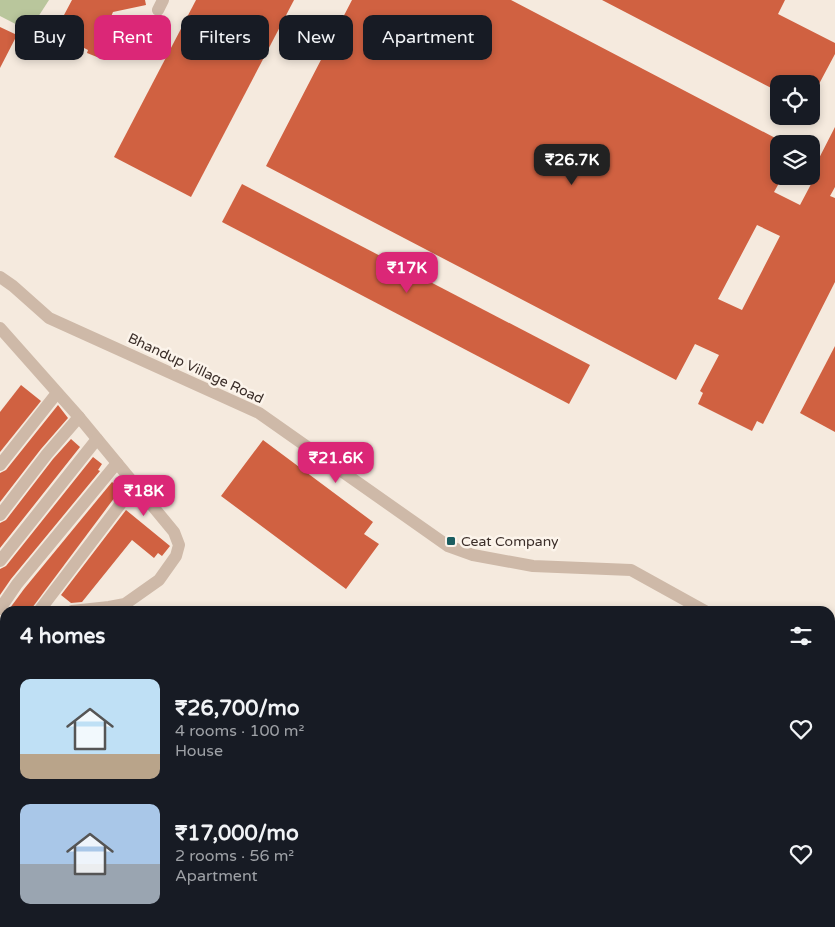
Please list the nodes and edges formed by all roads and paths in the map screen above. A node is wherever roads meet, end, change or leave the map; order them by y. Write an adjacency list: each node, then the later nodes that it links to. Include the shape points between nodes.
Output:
1 (0, 277): 14 (street, Bhandup Village Road, via 49,318 259,413 448,546 473,556 532,566 631,570)
2 (0, 328): 3 (street)
3 (56, 392): 4 (street); 7 (street)
4 (79, 418): 5 (street); 9 (street)
5 (97, 439): 6 (street); 10 (street)
6 (117, 463): 8 (street); 11 (street)
7 (0, 465)
8 (135, 485): 12 (street); 13 (street, via 174,532 179,545 176,556 159,580 125,604)
9 (0, 515)
10 (0, 561)
11 (2, 606)
12 (44, 606)
13 (117, 606)
14 (696, 606)

